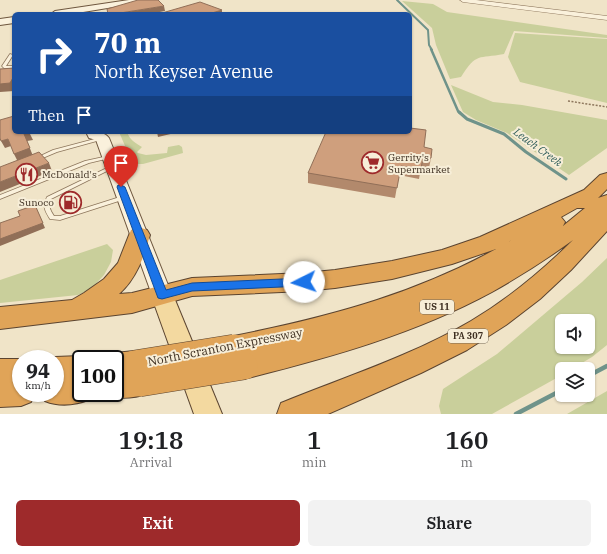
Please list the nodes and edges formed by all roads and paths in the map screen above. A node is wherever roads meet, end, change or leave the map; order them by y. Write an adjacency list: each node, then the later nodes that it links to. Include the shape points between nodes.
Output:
1 (144, 0): 4 (main road)
2 (463, 0): 3 (street)
3 (483, 1): 7 (street)
4 (106, 3): 5 (main road); 6 (main road)
5 (64, 12)
6 (101, 12)
7 (607, 18)
8 (12, 20): 9 (main road)
9 (0, 22)
10 (12, 55): 11 (lane, via 4,66)
11 (12, 67)
12 (568, 101): 13 (path)
13 (607, 107)
14 (101, 134): 15 (lane); 16 (main road)
15 (28, 162)
16 (111, 162): 18 (lane, via 75,167); 19 (main road); 19 (lane, via 49,198 47,209 52,218 60,218)
17 (602, 192): 22 (highway, via 488,243 420,264 335,279 282,284 192,287); 27 (highway, North Scranton Expressway / US 11, bridge, via 560,240 539,254 488,284 397,323 303,352 239,357)
18 (0, 197)
19 (125, 197): 21 (main road)
20 (607, 218): 30 (highway, PA 307, via 552,273 505,312 480,328 418,361)
21 (139, 235): 22 (main road); 23 (highway, via 132,260 118,281 97,298)
22 (162, 295): 23 (highway, via 132,303); 31 (main road)
23 (71, 310): 24 (highway)
24 (0, 318)
25 (0, 372): 26 (highway)
26 (12, 372)
27 (126, 374)
28 (12, 392): 29 (highway)
29 (0, 393)
30 (297, 413)
31 (208, 414)

